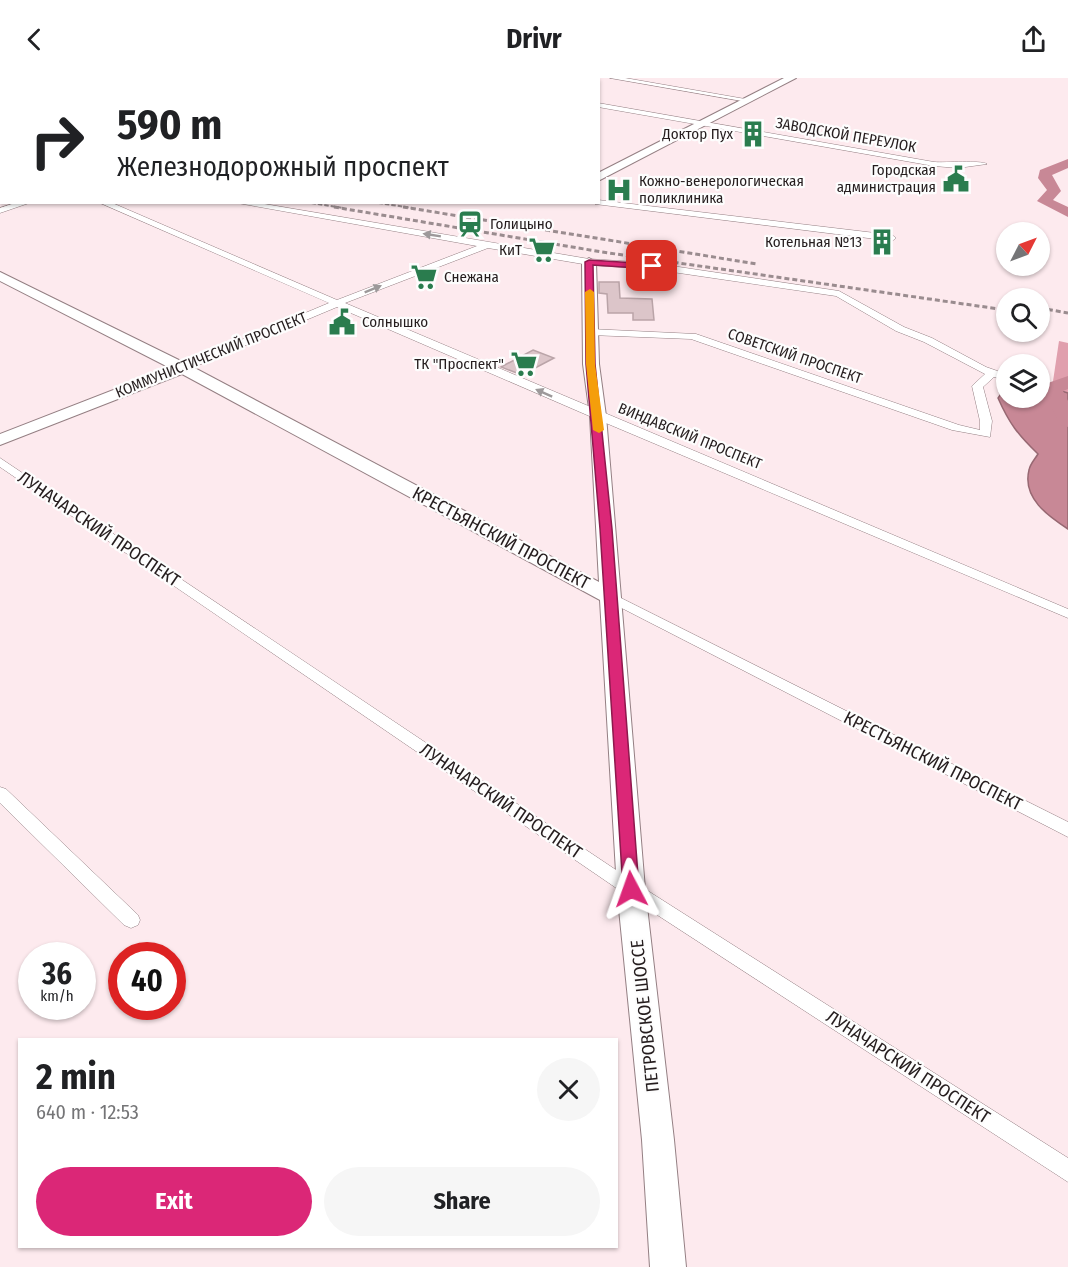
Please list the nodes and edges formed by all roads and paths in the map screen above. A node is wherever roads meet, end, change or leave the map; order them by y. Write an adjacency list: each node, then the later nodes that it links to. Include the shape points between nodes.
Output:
1 (613, 78): 3 (street)
2 (790, 78): 3 (street)
3 (748, 100): 5 (street)
4 (600, 105): 5 (street, ЗАВОДСКОЙ ПЕРЕУЛОК)
5 (703, 124): 6 (street, ЗАВОДСКОЙ ПЕРЕУЛОК, via 934,164); 7 (street)
6 (983, 164)
7 (600, 177)
8 (600, 202): 13 (street)
9 (22, 204): 12 (street)
10 (107, 204): 17 (street, ВИНДАВСКИЙ ПРОСПЕКТ)
11 (248, 204): 14 (street, one-way to 11)
12 (0, 211)
13 (892, 238)
14 (489, 244): 15 (street); 17 (street, КОММУНИСТИЧЕСКИЙ ПРОСПЕКТ, one-way to 14)
15 (589, 262): 18 (street, ПЕТРОВСКОЕ ШОССЕ); 20 (street, via 652,266 839,294 900,329)
16 (0, 276): 19 (street, КРЕСТЬЯНСКИЙ ПРОСПЕКТ)
17 (338, 303): 19 (street, КОММУНИСТИЧЕСКИЙ ПРОСПЕКТ); 22 (street, ВИНДАВСКИЙ ПРОСПЕКТ, one-way to 17)
18 (590, 332): 20 (street, СОВЕТСКИЙ ПРОСПЕКТ, via 692,336 986,435 977,386); 22 (street, ПЕТРОВСКОЕ ШОССЕ)
19 (183, 368): 23 (street, КОММУНИСТИЧЕСКИЙ ПРОСПЕКТ); 25 (street, КРЕСТЬЯНСКИЙ ПРОСПЕКТ)
20 (992, 373): 21 (street)
21 (996, 374)
22 (597, 416): 25 (street, ПЕТРОВСКОЕ ШОССЕ); 26 (street, ВИНДАВСКИЙ ПРОСПЕКТ)
23 (0, 440)
24 (0, 462): 29 (street, ЛУНАЧАРСКИЙ ПРОСПЕКТ)
25 (611, 597): 28 (street, КРЕСТЬЯНСКИЙ ПРОСПЕКТ); 29 (street, ПЕТРОВСКОЕ ШОССЕ)
26 (1068, 614)
27 (0, 793): 30 (street)
28 (1068, 830)
29 (631, 889): 31 (street, ЛУНАЧАРСКИЙ ПРОСПЕКТ); 32 (street, ПЕТРОВСКОЕ ШОССЕ)
30 (131, 920)
31 (1068, 1171)
32 (668, 1267)

